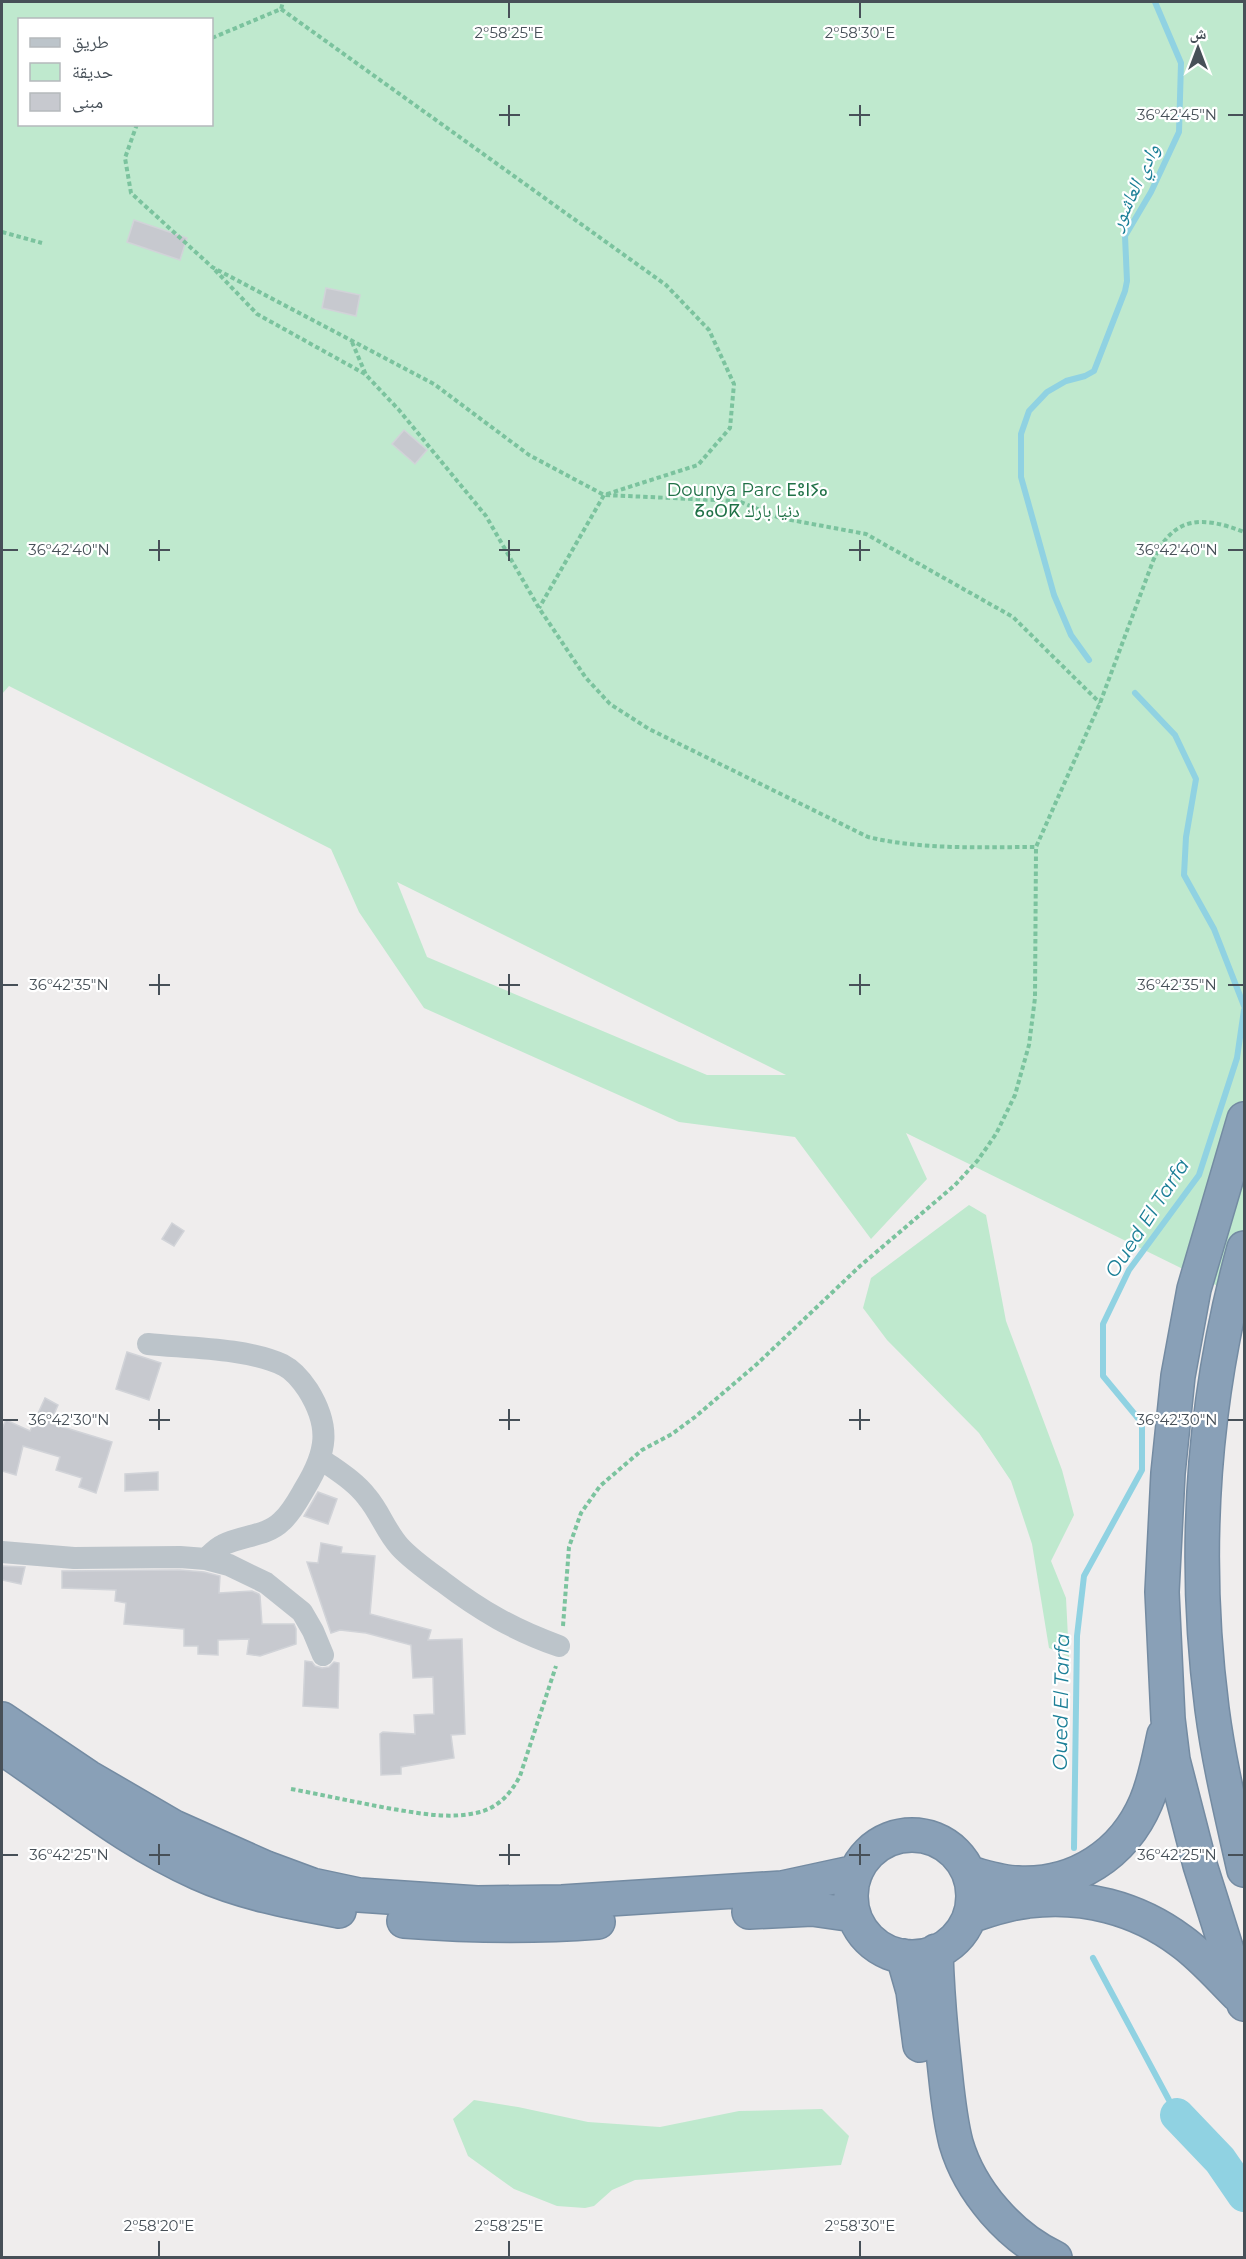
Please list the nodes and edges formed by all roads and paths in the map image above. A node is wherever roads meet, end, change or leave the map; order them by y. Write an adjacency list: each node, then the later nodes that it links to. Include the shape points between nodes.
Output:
1 (283, 2): 2 (path)
2 (281, 9): 3 (path); 10 (path, via 666,285 709,330 734,384 730,428 698,465)
3 (213, 38)
4 (135, 126): 7 (path, via 125,158 131,193)
5 (2, 232): 6 (path)
6 (42, 243)
7 (212, 267): 8 (path); 9 (path, via 257,314)
8 (352, 341): 9 (path); 10 (path, via 434,384 529,455)
9 (366, 375): 12 (path, via 486,516)
10 (604, 495): 12 (path); 13 (path, via 738,501 780,518 866,534 1013,617)
11 (1245, 532): 13 (path, via 1199,521 1177,530 1160,546)
12 (539, 608): 14 (path, via 585,678 610,704 649,729 860,832 894,843)
13 (1100, 703): 14 (path)
14 (1036, 847): 21 (path, via 1035,998 1029,1045 1015,1095 996,1134 955,1185 860,1266 758,1364 695,1417 642,1450 600,1486 581,1513 569,1547)
15 (1245, 1119): 24 (highway, via 1194,1289 1178,1376 1162,1592)
16 (1245, 1248): 27 (highway, via 1226,1322 1210,1419 1202,1565 1212,1711)
17 (148, 1344): 18 (street, via 260,1356 285,1366 303,1382 323,1420 325,1440)
18 (321, 1459): 20 (street, via 292,1510 276,1527 224,1544); 21 (street, via 366,1495 401,1548 437,1578 502,1623)
19 (2, 1552): 20 (street, via 74,1558)
20 (206, 1559): 22 (street, via 247,1572 284,1596 302,1612)
21 (559, 1646): 26 (path, via 520,1776 512,1791 493,1806 465,1815 428,1815)
22 (323, 1654)
23 (2, 1719): 28 (highway, via 88,1777 174,1827 312,1885 359,1895 477,1903 562,1902 782,1888)
24 (1168, 1719): 29 (highway, via 1146,1801 1136,1823 1103,1859 1059,1880 1035,1884); 34 (highway, via 1173,1760 1200,1865)
25 (2, 1748): 30 (highway, via 131,1838 198,1874 274,1899 384,1920 461,1925 549,1926 785,1909)
26 (291, 1789)
27 (1245, 1870)
28 (856, 1872): 29 (highway, via 885,1841 912,1835 927,1837 952,1850); 30 (highway, via 851,1898)
29 (969, 1873): 31 (highway, via 973,1898)
30 (854, 1915): 33 (highway, via 873,1942)
31 (970, 1916): 32 (highway, via 951,1943); 34 (highway, via 1045,1899 1108,1905 1159,1926 1182,1941)
32 (936, 1951): 33 (highway); 36 (highway, via 946,2082 964,2164 1000,2217)
33 (903, 1956): 35 (highway, via 916,2008 928,2112 940,2160 970,2215)
34 (1243, 2001)
35 (1014, 2258)
36 (1055, 2258)

